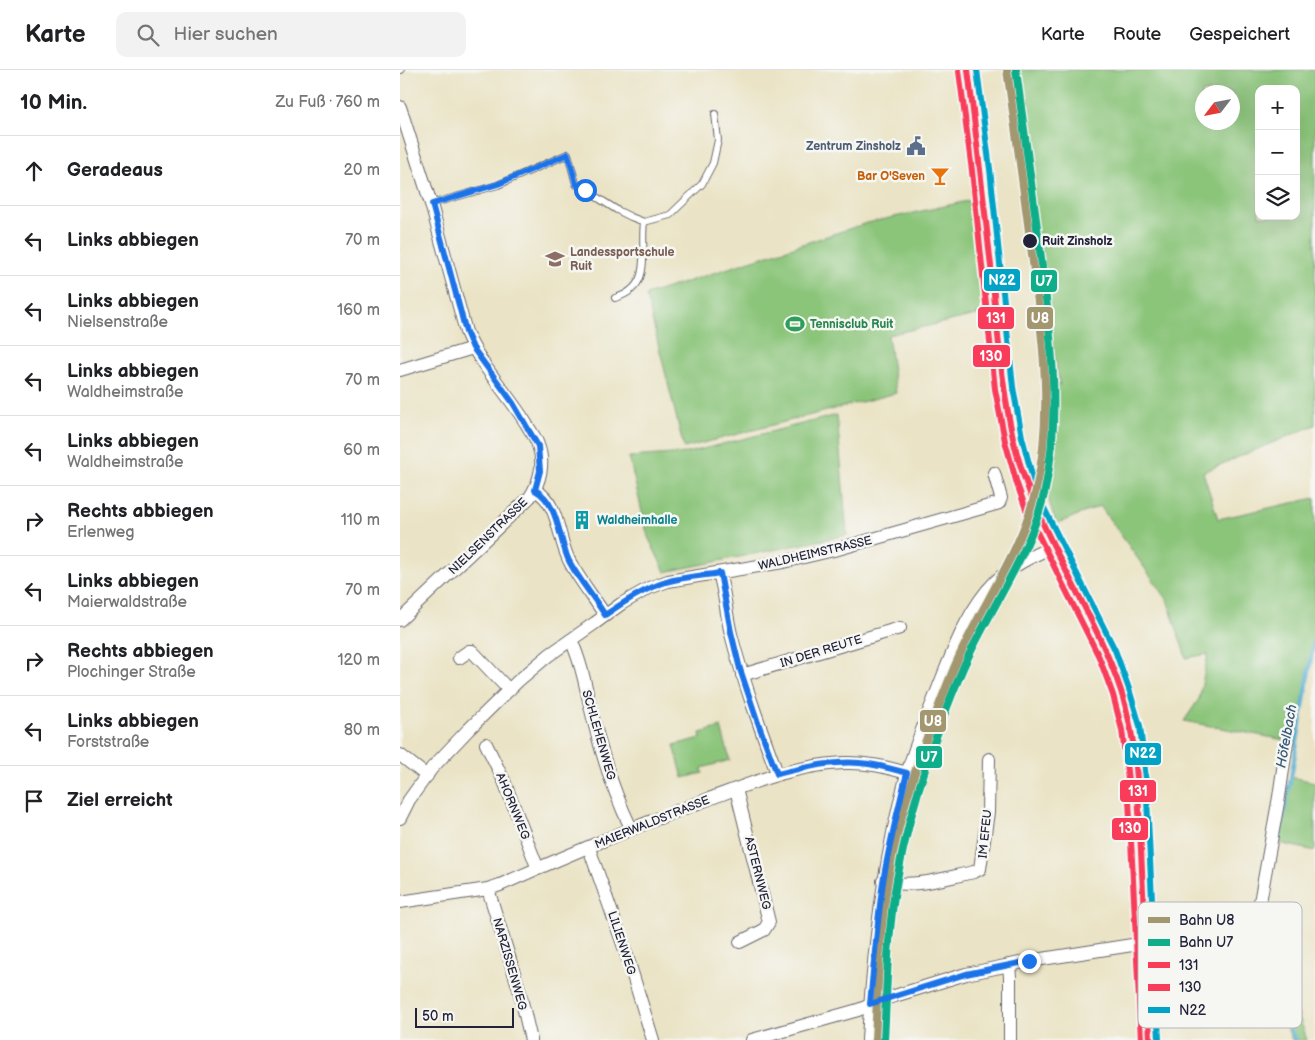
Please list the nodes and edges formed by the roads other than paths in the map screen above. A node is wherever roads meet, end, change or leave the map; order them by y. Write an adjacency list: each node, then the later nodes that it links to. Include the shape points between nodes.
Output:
1 (968, 70): 11 (main road, via 1010,426 1025,482)
2 (400, 107): 4 (street, NIELSENSTRASSE)
3 (716, 114): 5 (lane, via 718,140 713,163 702,184 670,215)
4 (432, 204): 5 (lane, via 498,184 568,154 576,184 617,210); 7 (street, NIELSENSTRASSE)
5 (644, 222): 6 (lane, via 642,273 632,289)
6 (615, 298)
7 (473, 348): 8 (street); 10 (street, NIELSENSTRASSE, via 513,403 538,446 540,471)
8 (400, 370)
9 (994, 473): 12 (street, WALDHEIMSTRASSE, via 1001,498 999,503 838,549)
10 (535, 490): 13 (street, via 550,506 570,563); 14 (street, NIELSENSTRASSE)
11 (1052, 546): 24 (street, via 1002,575 980,601 953,651); 35 (main road, via 1107,654 1127,710 1137,779)
12 (720, 573): 13 (street, WALDHEIMSTRASSE, via 668,581); 18 (street)
13 (605, 615): 16 (street, WALDHEIMSTRASSE)
14 (400, 620)
15 (900, 628): 18 (street, IN DER REUTE)
16 (571, 640): 19 (street, WALDHEIMSTRASSE); 29 (street, SCHLEHENWEG, via 610,778)
17 (459, 658): 19 (street, via 472,651)
18 (742, 675): 25 (street)
19 (509, 690): 26 (street, WALDHEIMSTRASSE)
20 (1287, 742): 36 (street)
21 (486, 744): 31 (street, AHORNWEG)
22 (400, 756): 26 (street)
23 (990, 758): 32 (street, IM EFEU, via 988,812 980,869 902,885)
24 (907, 773): 25 (street, MAIERWALDSTRASSE, via 869,764 844,763); 32 (street)
25 (777, 774): 27 (street, MAIERWALDSTRASSE)
26 (427, 776): 28 (street, WALDHEIMSTRASSE)
27 (736, 789): 29 (street, MAIERWALDSTRASSE); 38 (street, ASTERNWEG, via 769,922 764,930)
28 (400, 818)
29 (631, 828): 30 (street, MAIERWALDSTRASSE)
30 (589, 848): 31 (street, MAIERWALDSTRASSE); 42 (street, LILIENWEG)
31 (538, 869): 33 (street, MAIERWALDSTRASSE)
32 (883, 881): 40 (street)
33 (488, 889): 34 (street, MAIERWALDSTRASSE); 41 (street, NARZISSENWEG)
34 (400, 902)
35 (1143, 902)
36 (1260, 902)
37 (1138, 937): 39 (street)
38 (740, 942)
39 (1009, 965): 40 (street, via 966,974); 45 (street)
40 (870, 1004): 43 (street); 44 (street)
41 (531, 1040)
42 (653, 1040)
43 (752, 1040)
44 (868, 1040)
45 (1010, 1040)

